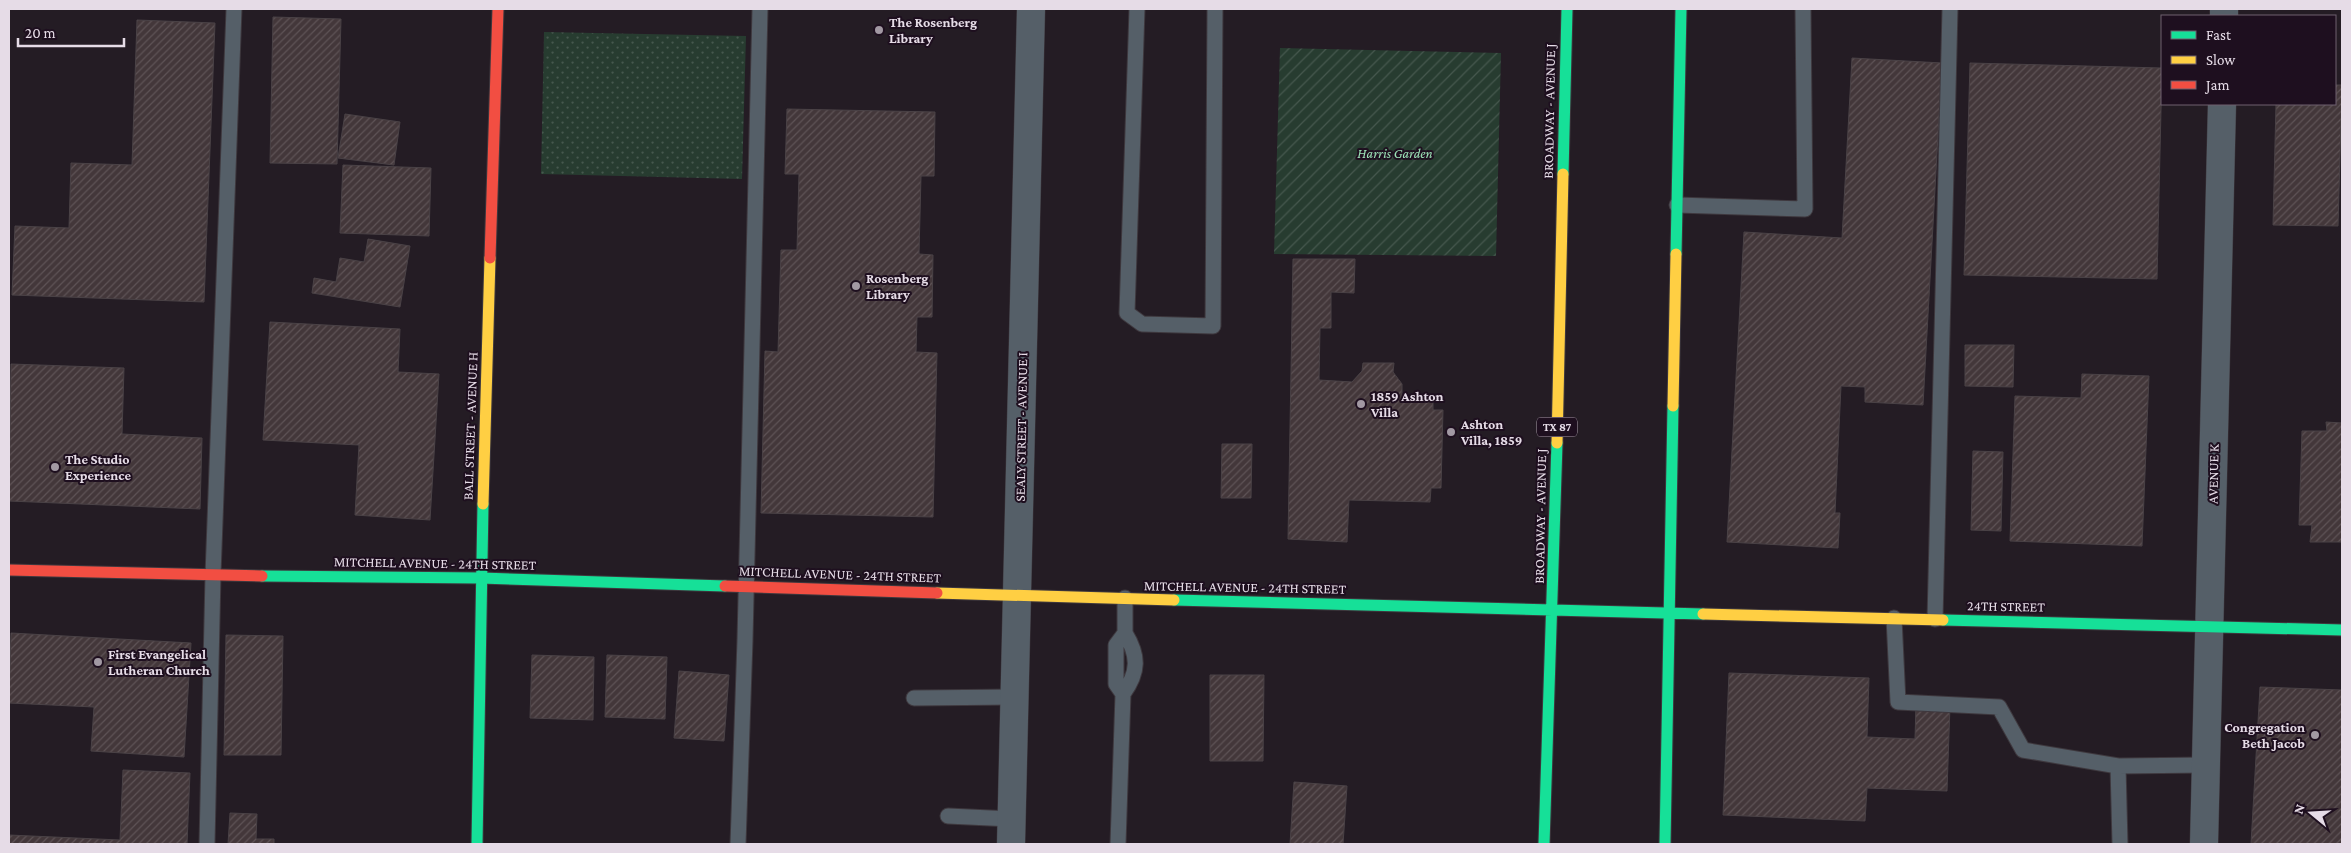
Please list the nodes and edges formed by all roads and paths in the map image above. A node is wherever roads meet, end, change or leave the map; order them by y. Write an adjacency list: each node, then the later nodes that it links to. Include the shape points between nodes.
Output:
1 (234, 9): 14 (lane)
2 (498, 9): 15 (street, BALL STREET - AVENUE H)
3 (760, 9): 16 (lane)
4 (1031, 9): 17 (street, SEALY STREET - AVENUE I)
5 (1137, 9): 6 (lane, via 1127,314 1142,324 1213,326)
6 (1215, 9)
7 (1566, 9): 19 (street, BROADWAY - AVENUE J / TX 87)
8 (1681, 9): 12 (street)
9 (1803, 9): 12 (lane, via 1805,209)
10 (1950, 9): 22 (lane)
11 (2222, 105): 23 (street, AVENUE K)
12 (1677, 205): 20 (street)
13 (9, 570): 14 (street, MITCHELL AVENUE - 24TH STREET)
14 (213, 575): 15 (street, MITCHELL AVENUE - 24TH STREET); 31 (lane)
15 (481, 578): 16 (street, MITCHELL AVENUE - 24TH STREET); 32 (street, BALL STREET - AVENUE H)
16 (746, 586): 17 (street, MITCHELL AVENUE - 24TH STREET); 33 (lane)
17 (1017, 596): 18 (street, MITCHELL AVENUE - 24TH STREET); 25 (street, SEALY STREET - AVENUE I)
18 (1125, 598): 19 (street, MITCHELL AVENUE - 24TH STREET); 34 (lane, via 1126,633 1134,649 1135,678 1123,694)
19 (1553, 610): 20 (street, MITCHELL AVENUE - 24TH STREET); 35 (street, BROADWAY - AVENUE J / TX 87)
20 (1670, 612): 21 (street, 24TH STREET); 36 (street)
21 (1894, 618): 22 (street, 24TH STREET); 28 (lane, via 1898,702 1999,708 2023,750)
22 (1935, 619): 23 (street, 24TH STREET)
23 (2210, 626): 24 (street, 24TH STREET); 27 (street, AVENUE K)
24 (2342, 630)
25 (1015, 697): 26 (lane); 30 (street, SEALY STREET - AVENUE I)
26 (914, 698)
27 (2206, 765): 28 (lane); 38 (street, AVENUE K)
28 (2118, 766): 37 (lane)
29 (948, 816): 30 (lane)
30 (1011, 832)
31 (207, 844)
32 (477, 844)
33 (738, 844)
34 (1118, 844)
35 (1544, 844)
36 (1665, 844)
37 (2120, 844)
38 (2204, 844)

